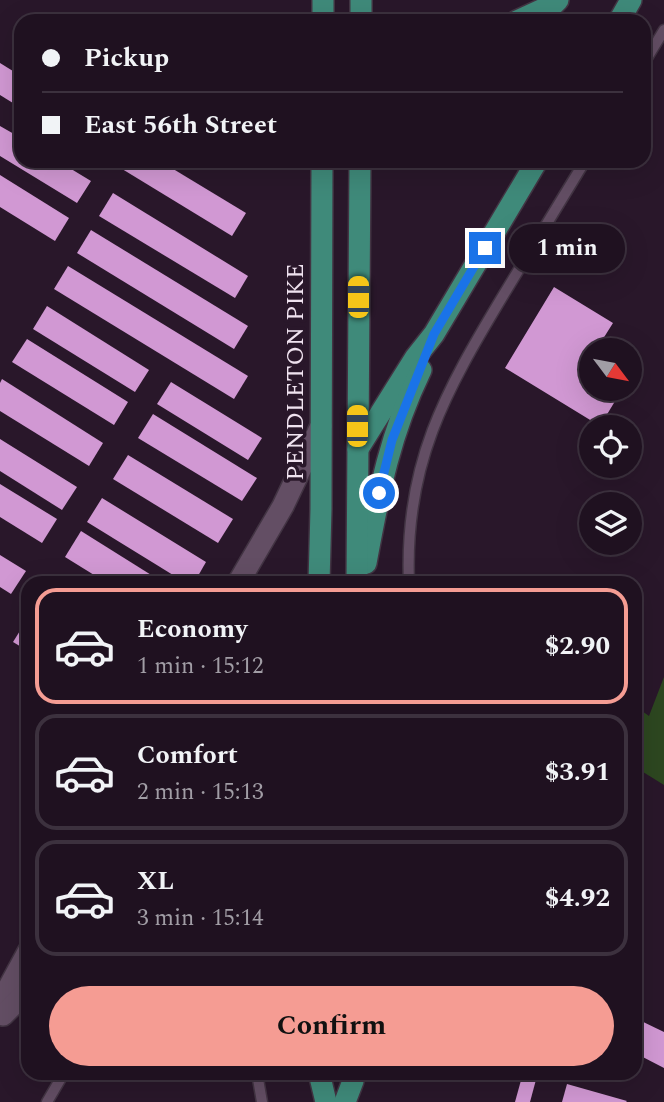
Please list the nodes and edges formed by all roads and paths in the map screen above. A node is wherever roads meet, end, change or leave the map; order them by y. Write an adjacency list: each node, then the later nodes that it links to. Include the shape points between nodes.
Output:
1 (558, 0): 2 (main road)
2 (531, 14)
3 (664, 30): 4 (lane)
4 (651, 51)
5 (322, 168): 10 (main road, PENDLETON PIKE)
6 (360, 168): 11 (main road)
7 (533, 168): 9 (main road)
8 (580, 168): 16 (lane, via 439,410 409,520)
9 (434, 334): 11 (main road); 15 (main road, via 385,465)
10 (321, 426): 12 (main road, via 283,506); 13 (main road, PENDLETON PIKE)
11 (357, 451): 14 (main road)
12 (241, 576)
13 (319, 576)
14 (357, 576)
15 (364, 576)
16 (409, 576)
17 (21, 965): 19 (main road, via 9,987)
18 (21, 997): 19 (main road)
19 (4, 1014)
20 (60, 1080): 24 (lane)
21 (258, 1080): 25 (lane)
22 (321, 1080): 26 (main road)
23 (353, 1080): 27 (main road)
24 (47, 1102)
25 (262, 1102)
26 (327, 1102)
27 (345, 1102)

